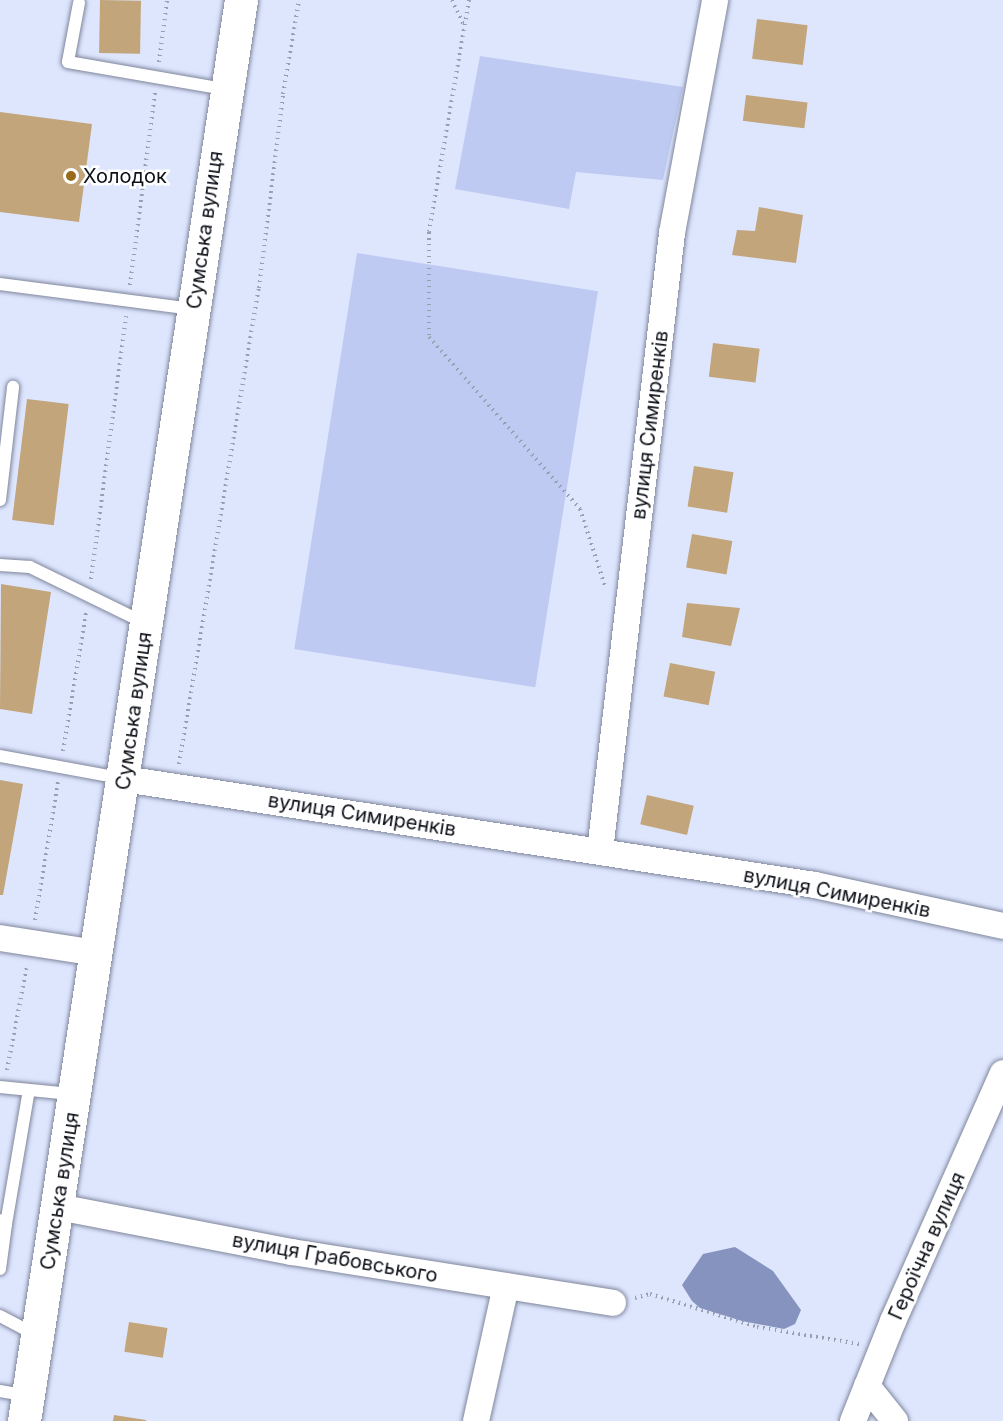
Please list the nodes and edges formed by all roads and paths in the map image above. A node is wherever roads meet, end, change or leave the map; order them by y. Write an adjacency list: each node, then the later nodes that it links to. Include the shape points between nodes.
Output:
1 (167, 0): 9 (path)
2 (241, 0): 10 (main road, Сумська вулиця)
3 (299, 0): 23 (path, via 259,288)
4 (452, 0): 8 (path)
5 (469, 0): 8 (path)
6 (715, 0): 24 (street, вулиця Симиренків, via 672,233)
7 (79, 3): 9 (lane, via 68,62)
8 (464, 27): 18 (path, via 429,232 429,337 580,509)
9 (157, 79): 10 (lane); 12 (path)
10 (227, 89): 13 (main road, Сумська вулиця)
11 (0, 284): 12 (lane)
12 (127, 303): 13 (lane); 17 (path)
13 (194, 309): 19 (main road, Сумська вулиця)
14 (13, 387): 15 (lane)
15 (0, 500)
16 (0, 565): 17 (lane, via 30,567)
17 (89, 595): 19 (lane); 21 (path)
18 (608, 596)
19 (147, 624): 22 (main road, Сумська вулиця)
20 (0, 756): 21 (lane)
21 (61, 767): 22 (lane); 27 (path)
22 (124, 779): 23 (street, вулиця Симиренків); 28 (main road, Сумська вулиця)
23 (175, 787): 24 (street, вулиця Симиренків)
24 (600, 851): 25 (street, вулиця Симиренків, via 815,885)
25 (1003, 926)
26 (0, 938): 27 (street)
27 (31, 943): 28 (street); 30 (path)
28 (98, 953): 32 (main road, Сумська вулиця)
29 (1003, 1073): 40 (street, Героїчна вулиця)
30 (2, 1087): 31 (lane)
31 (29, 1090): 32 (lane); 34 (lane)
32 (75, 1095): 33 (main road, Сумська вулиця)
33 (58, 1207): 36 (street, вулиця Грабовського, via 292,1252); 39 (main road, Сумська вулиця)
34 (3, 1226): 35 (lane)
35 (0, 1269)
36 (506, 1286): 37 (street, вулиця Грабовського); 43 (street)
37 (613, 1303): 40 (path, via 650,1294 757,1327)
38 (0, 1316): 39 (lane)
39 (38, 1335): 42 (main road, Сумська вулиця)
40 (882, 1348): 41 (street, Героїчна вулиця)
41 (867, 1386): 44 (street, Героїчна вулиця); 45 (street)
42 (18, 1403)
43 (476, 1421)
44 (853, 1421)
45 (896, 1421)

